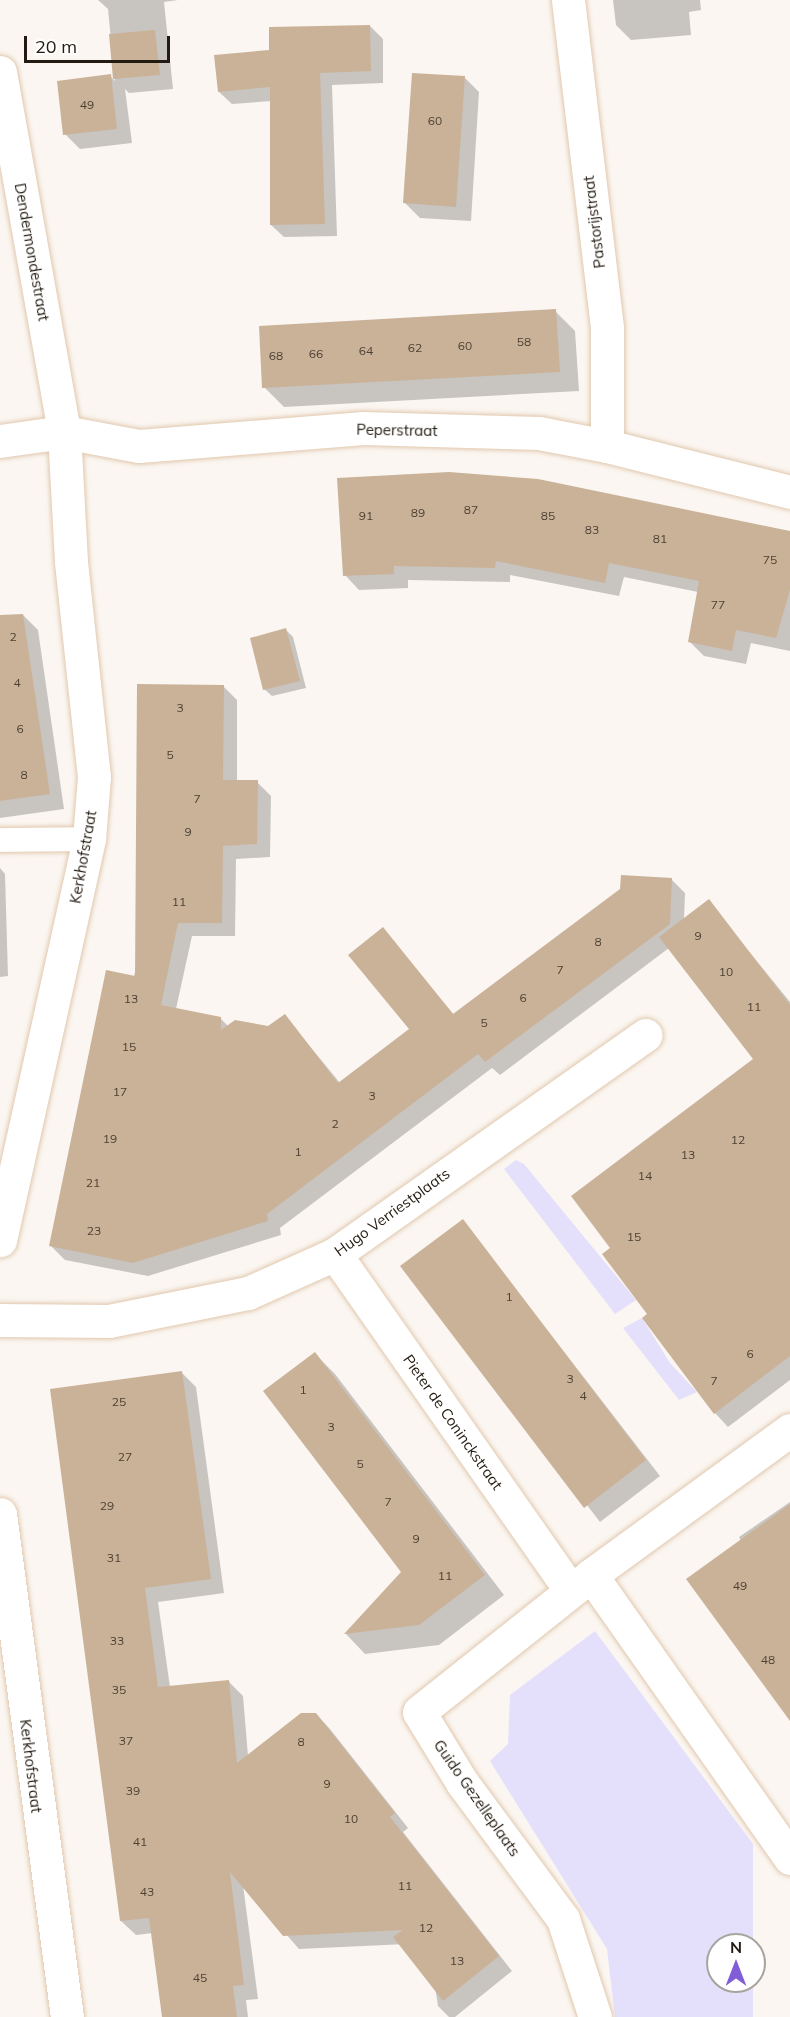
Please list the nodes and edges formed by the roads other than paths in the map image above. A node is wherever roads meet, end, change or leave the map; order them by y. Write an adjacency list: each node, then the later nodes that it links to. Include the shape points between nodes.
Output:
1 (568, 0): 5 (street, Pastorijstraat, via 607,329)
2 (0, 72): 3 (street, Dendermondestraat)
3 (64, 432): 4 (street, Peperstraat); 5 (street, Peperstraat, via 139,446 363,428 539,433); 8 (street, Kerkhofstraat, via 70,562 94,777)
4 (0, 441)
5 (607, 446): 6 (street, Peperstraat)
6 (790, 492)
7 (0, 840): 8 (lane)
8 (89, 840): 10 (street, Kerkhofstraat)
9 (646, 1035): 11 (street, Hugo Verriestplaats)
10 (0, 1240)
11 (335, 1254): 12 (street, Hugo Verriestplaats, via 248,1293 175,1308 109,1321); 15 (street, Pieter de Coninckstraat)
12 (0, 1320)
13 (790, 1430): 15 (street, Guido Gezelleplaats)
14 (0, 1514): 16 (street, Kerkhofstraat)
15 (581, 1583): 17 (street); 19 (street, Guido Gezelleplaats, via 419,1712 463,1784 563,1919)
16 (13, 1734): 18 (street, Kerkhofstraat)
17 (790, 1858)
18 (67, 2017)
19 (595, 2017)

